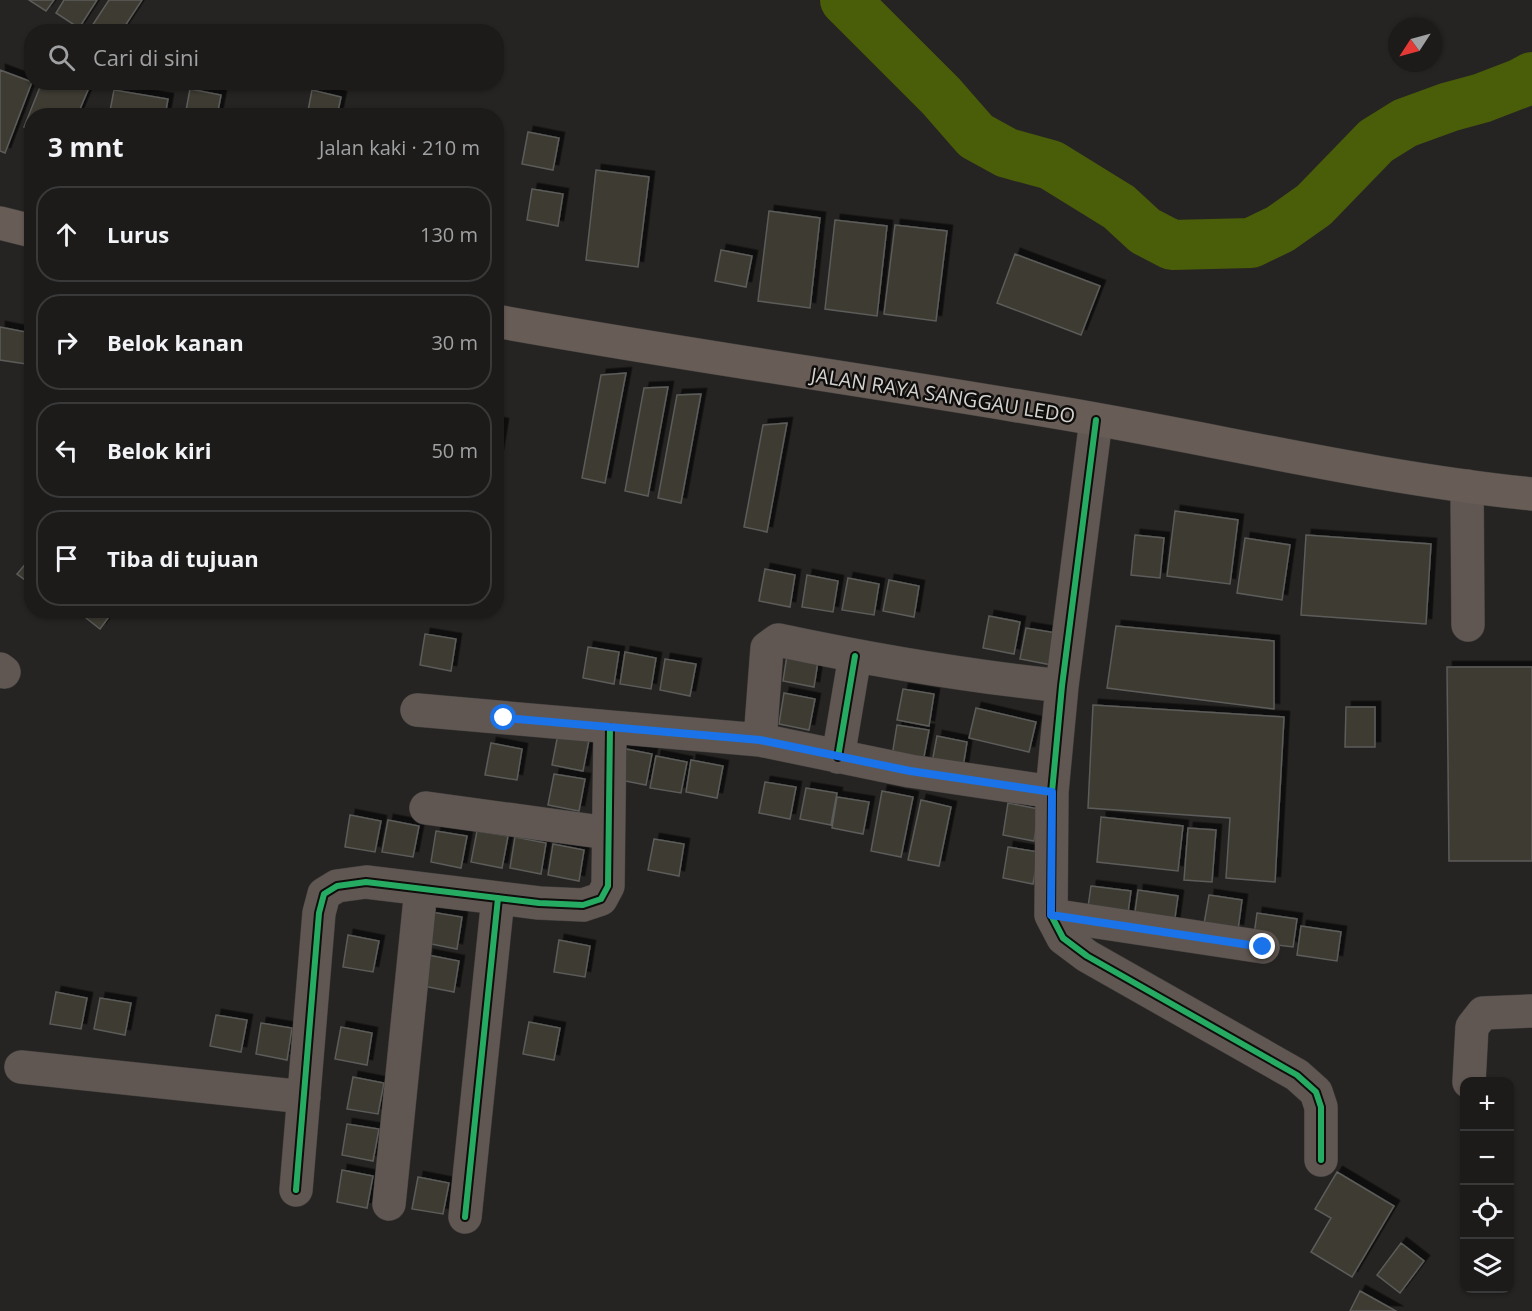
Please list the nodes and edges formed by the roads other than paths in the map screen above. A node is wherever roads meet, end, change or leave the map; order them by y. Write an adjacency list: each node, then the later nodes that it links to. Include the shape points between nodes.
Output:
1 (0, 224): 2 (highway)
2 (24, 229)
3 (504, 322): 4 (highway, JALAN RAYA SANGGAU LEDO)
4 (1096, 420): 5 (highway, JALAN RAYA SANGGAU LEDO, via 1281,456); 9 (street)
5 (1467, 486): 6 (highway, JALAN RAYA SANGGAU LEDO); 7 (street)
6 (1532, 494)
7 (1468, 625)
8 (855, 656): 9 (street); 12 (street, via 778,640 770,644 766,648); 13 (street)
9 (1062, 686): 14 (street)
10 (417, 711): 11 (street)
11 (610, 728): 12 (street); 16 (street)
12 (760, 740): 13 (street)
13 (838, 757): 14 (street)
14 (1052, 792): 19 (street)
15 (426, 808): 16 (street)
16 (608, 833): 18 (street, via 608,886 601,899 583,905)
17 (421, 889): 18 (street); 24 (street, via 366,882 337,886 324,894 319,914); 27 (street)
18 (498, 898): 28 (street)
19 (1051, 915): 20 (street); 25 (street, via 1063,938 1087,956 1298,1075 1316,1092 1321,1107)
20 (1263, 947)
21 (1532, 1011): 23 (street, via 1483,1013 1472,1027)
22 (21, 1067): 24 (street)
23 (1469, 1077)
24 (304, 1097): 26 (street)
25 (1321, 1160)
26 (296, 1190)
27 (389, 1204)
28 (465, 1217)

